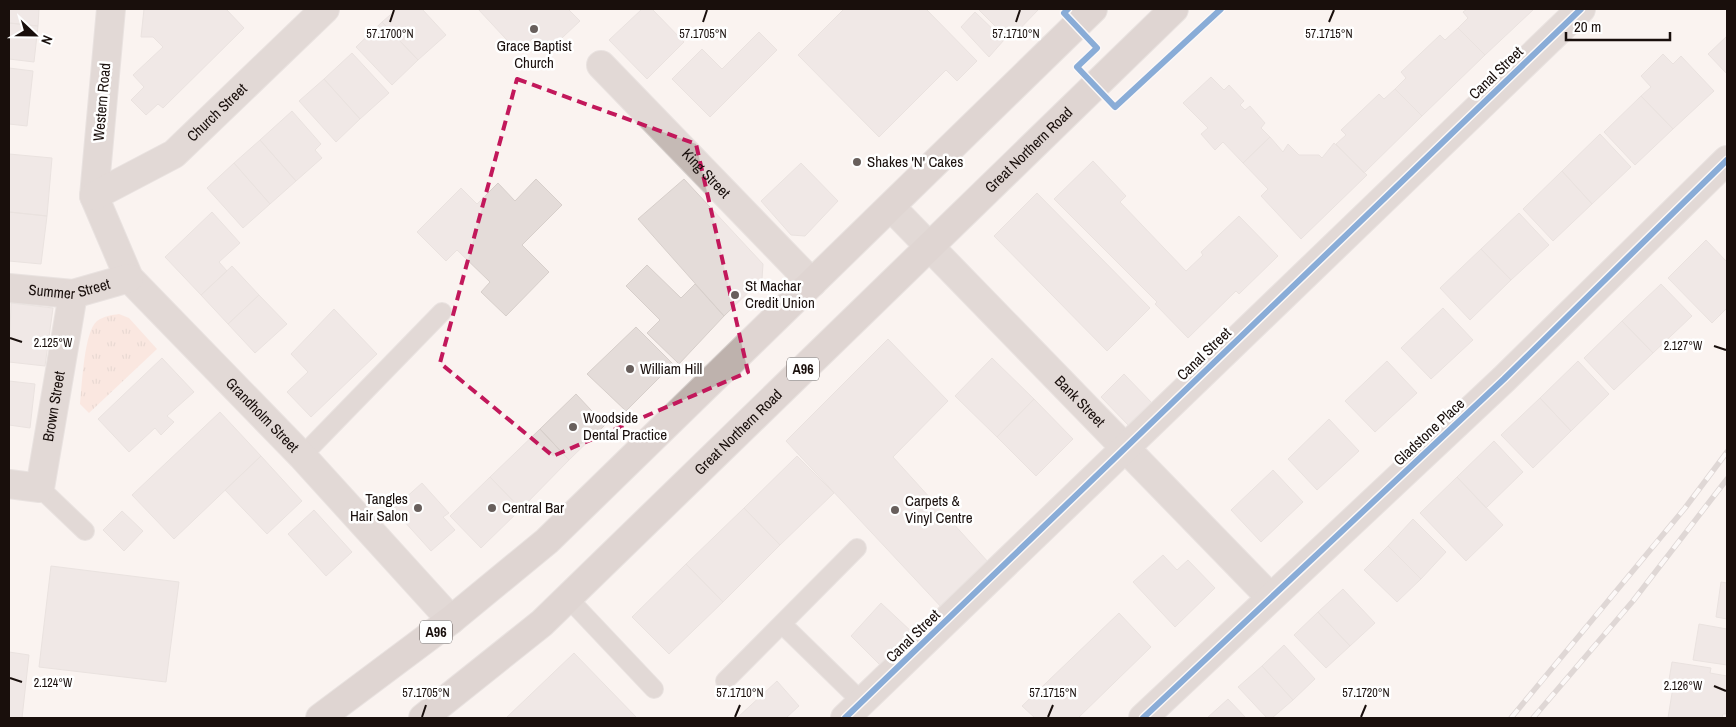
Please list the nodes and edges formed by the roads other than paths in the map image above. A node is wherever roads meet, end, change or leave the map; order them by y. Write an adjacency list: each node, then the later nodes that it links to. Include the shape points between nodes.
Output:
1 (111, 9): 8 (street, Western Road)
2 (325, 9): 8 (street, Church Street, via 174,154)
3 (1093, 9): 9 (main road, A96)
4 (1174, 9): 10 (main road, Great Northern Road / A96)
5 (1581, 9): 16 (street, Canal Street)
6 (601, 65): 12 (street, King Street)
7 (1727, 160): 22 (street, Gladstone Place, via 1504,379)
8 (94, 196): 11 (street, Grandholm Street)
9 (891, 207): 10 (street, Bank Street); 12 (main road, A96)
10 (929, 246): 16 (street, Bank Street); 23 (main road, Great Northern Road / A96)
11 (129, 278): 14 (street, Summer Street); 17 (street, Grandholm Street)
12 (812, 283): 24 (main road, A96, via 547,541)
13 (9, 288): 14 (street, Summer Street)
14 (73, 294): 19 (street, Brown Street)
15 (442, 312): 17 (lane)
16 (1125, 448): 22 (street, Bank Street); 28 (street, Canal Street)
17 (302, 456): 24 (street, Grandholm Street)
18 (9, 484): 19 (street)
19 (40, 488): 20 (lane)
20 (85, 531)
21 (857, 548): 25 (lane)
22 (1270, 597): 31 (street, Gladstone Place)
23 (568, 598): 27 (lane); 30 (main road, Great Northern Road / A96, via 542,623)
24 (451, 620): 29 (main road, A96)
25 (782, 624): 26 (lane); 28 (lane)
26 (725, 680)
27 (654, 689)
28 (853, 710)
29 (320, 718)
30 (423, 718)
31 (1143, 718)

